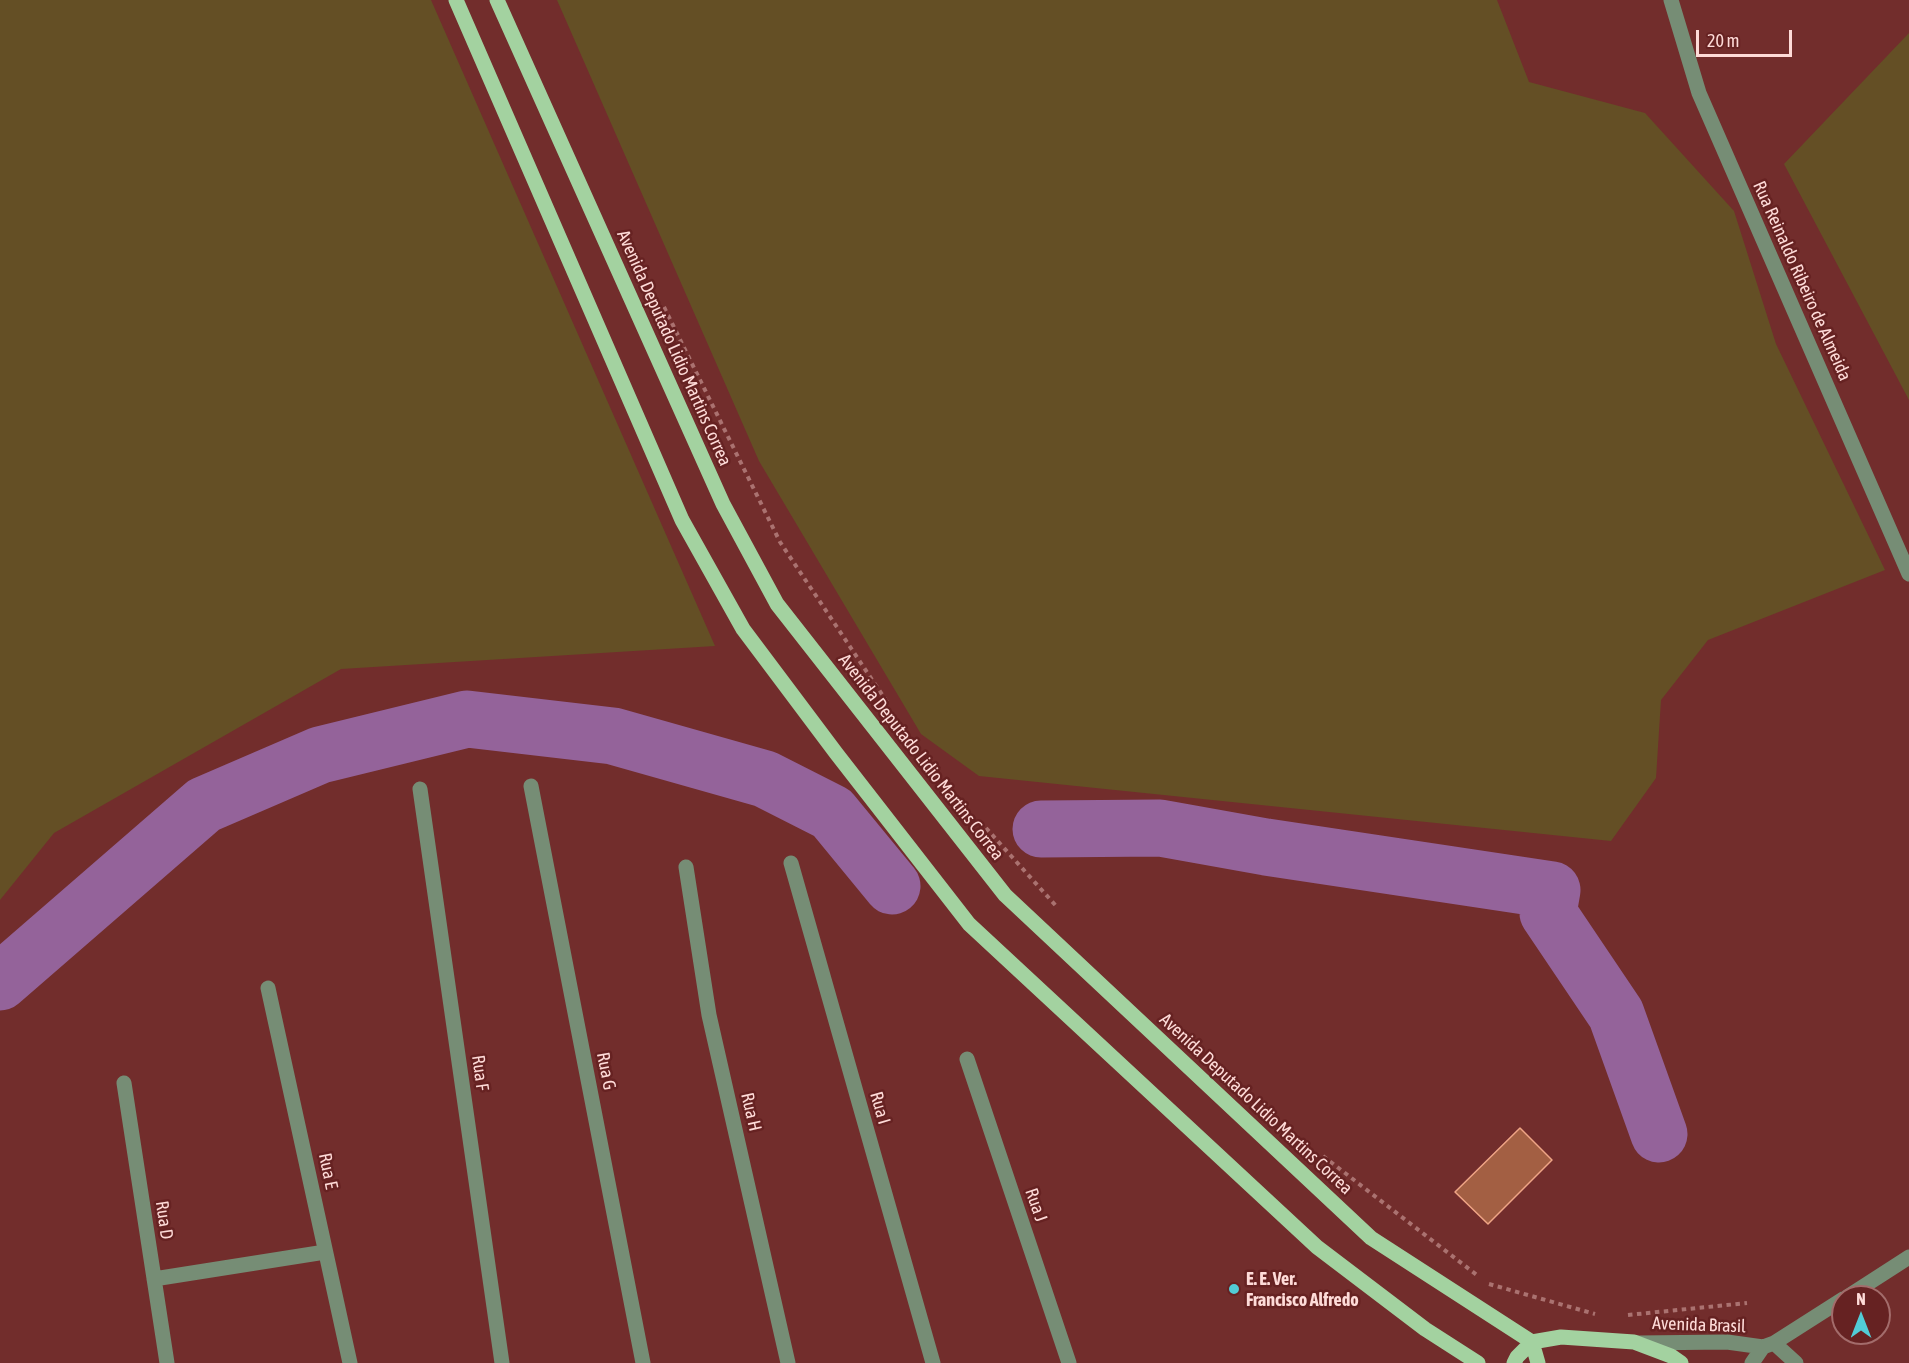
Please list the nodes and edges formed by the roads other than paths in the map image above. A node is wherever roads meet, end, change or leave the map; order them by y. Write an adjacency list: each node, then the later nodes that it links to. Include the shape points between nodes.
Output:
1 (456, 0): 27 (main road, via 682,520 743,629 969,924 1317,1248 1425,1329)
2 (497, 0): 17 (main road, Avenida Deputado Lidio Martins Correa, via 723,504 777,604 1005,896 1371,1238)
3 (1671, 0): 4 (street, Rua Reinaldo Ribeiro de Almeida, via 1699,93)
4 (1909, 574)
5 (531, 786): 23 (street, Rua G)
6 (420, 789): 22 (street, Rua F)
7 (791, 862): 25 (street, Rua I)
8 (686, 867): 24 (street, Rua H, via 709,1015)
9 (268, 988): 12 (street, Rua E)
10 (967, 1059): 26 (street, Rua J)
11 (124, 1083): 14 (street, Rua D)
12 (325, 1252): 14 (street); 21 (street, Rua E)
13 (1909, 1257): 15 (street, Avenida Brasil)
14 (153, 1279): 20 (street, Rua D)
15 (1865, 1285)
16 (1831, 1307): 19 (street, Avenida Brasil)
17 (1532, 1342): 18 (main road, via 1561,1336); 28 (main road); 29 (main road)
18 (1634, 1342): 19 (street, Avenida Brasil); 30 (main road)
19 (1769, 1345): 31 (street, Avenida Brasil); 32 (street)
20 (166, 1363)
21 (350, 1363)
22 (502, 1363)
23 (643, 1363)
24 (788, 1363)
25 (933, 1363)
26 (1069, 1363)
27 (1478, 1363)
28 (1514, 1363)
29 (1538, 1363)
30 (1681, 1363)
31 (1752, 1363)
32 (1796, 1363)

